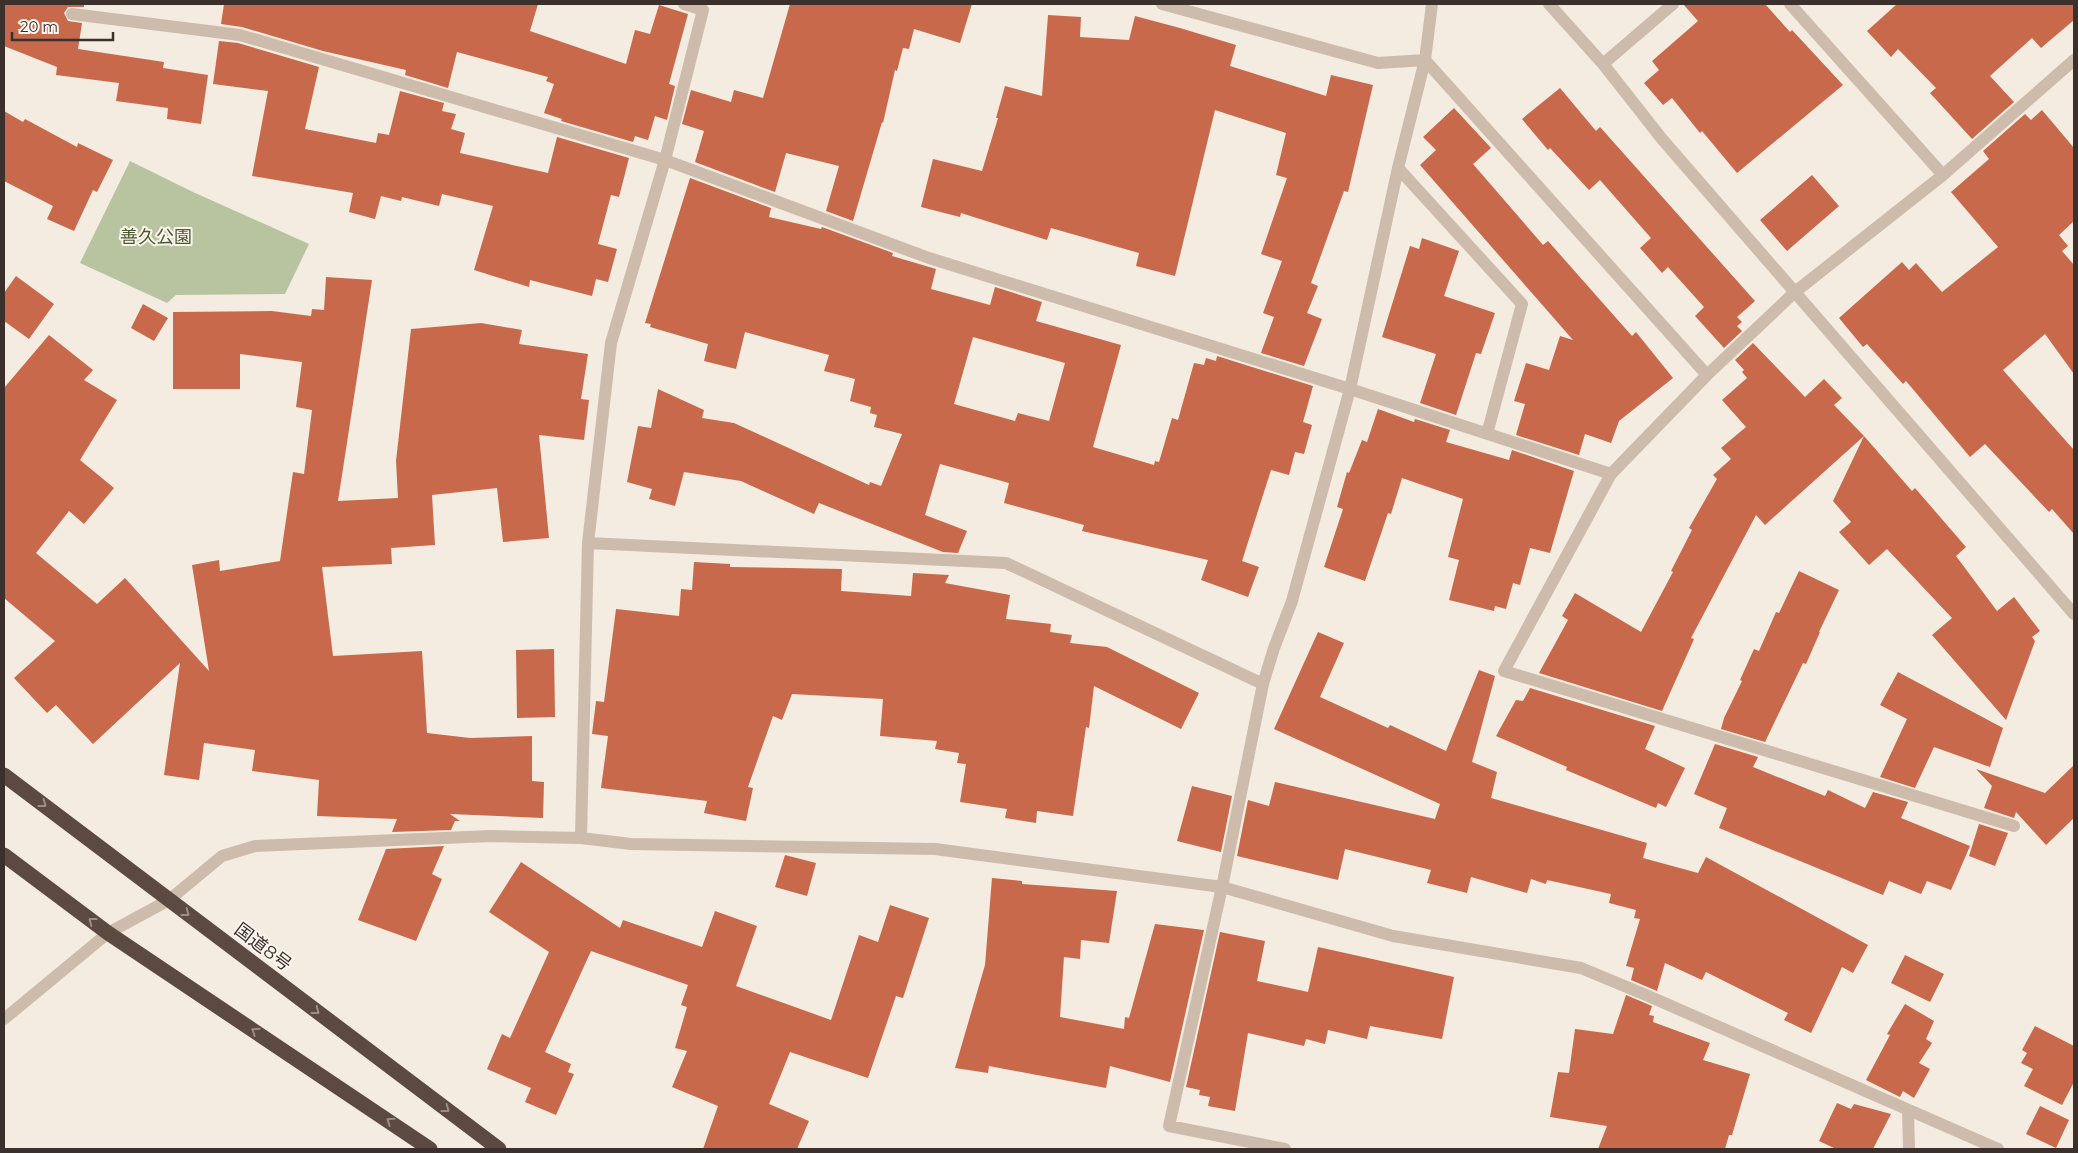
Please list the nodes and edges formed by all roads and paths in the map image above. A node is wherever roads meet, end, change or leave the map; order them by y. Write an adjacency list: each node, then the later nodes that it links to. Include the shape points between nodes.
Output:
1 (684, 4): 11 (street, via 703,10)
2 (1162, 4): 8 (street, via 1378,63)
3 (1432, 4): 8 (street)
4 (1549, 4): 10 (street)
5 (1673, 4): 10 (street)
6 (1790, 4): 13 (street)
7 (72, 14): 11 (street, via 240,35)
8 (1425, 60): 12 (street); 15 (street)
9 (2074, 60): 13 (street)
10 (1603, 64): 14 (street, via 1662,138)
11 (665, 160): 16 (street, via 929,258); 19 (street, via 611,343)
12 (1398, 168): 16 (street); 17 (street, via 1522,304)
13 (1943, 175): 14 (street)
14 (1795, 292): 15 (street); 20 (street)
15 (1707, 375): 18 (street)
16 (1350, 389): 17 (street); 21 (street, via 1292,601)
17 (1487, 434): 18 (street)
18 (1611, 474): 23 (street, via 1504,671)
19 (588, 543): 21 (street, via 1006,562); 24 (street)
20 (2074, 614)
21 (1263, 684): 26 (street)
22 (4, 775): 27 (highway, 国道8号, one-way to 27)
23 (2014, 826)
24 (581, 838): 26 (street, via 630,844 935,849); 27 (street, via 491,836 255,846 222,856)
25 (4, 856): 28 (highway, one-way to 25)
26 (1222, 887): 30 (street, via 1393,936 1581,968); 33 (street, via 1169,1126)
27 (169, 900): 28 (street); 32 (highway, 国道8号, one-way to 32)
28 (108, 933): 29 (street); 31 (highway, one-way to 28)
29 (4, 1019)
30 (1908, 1111): 34 (street); 35 (street)
31 (430, 1149)
32 (499, 1149)
33 (1285, 1149)
34 (1909, 1149)
35 (1998, 1149)

